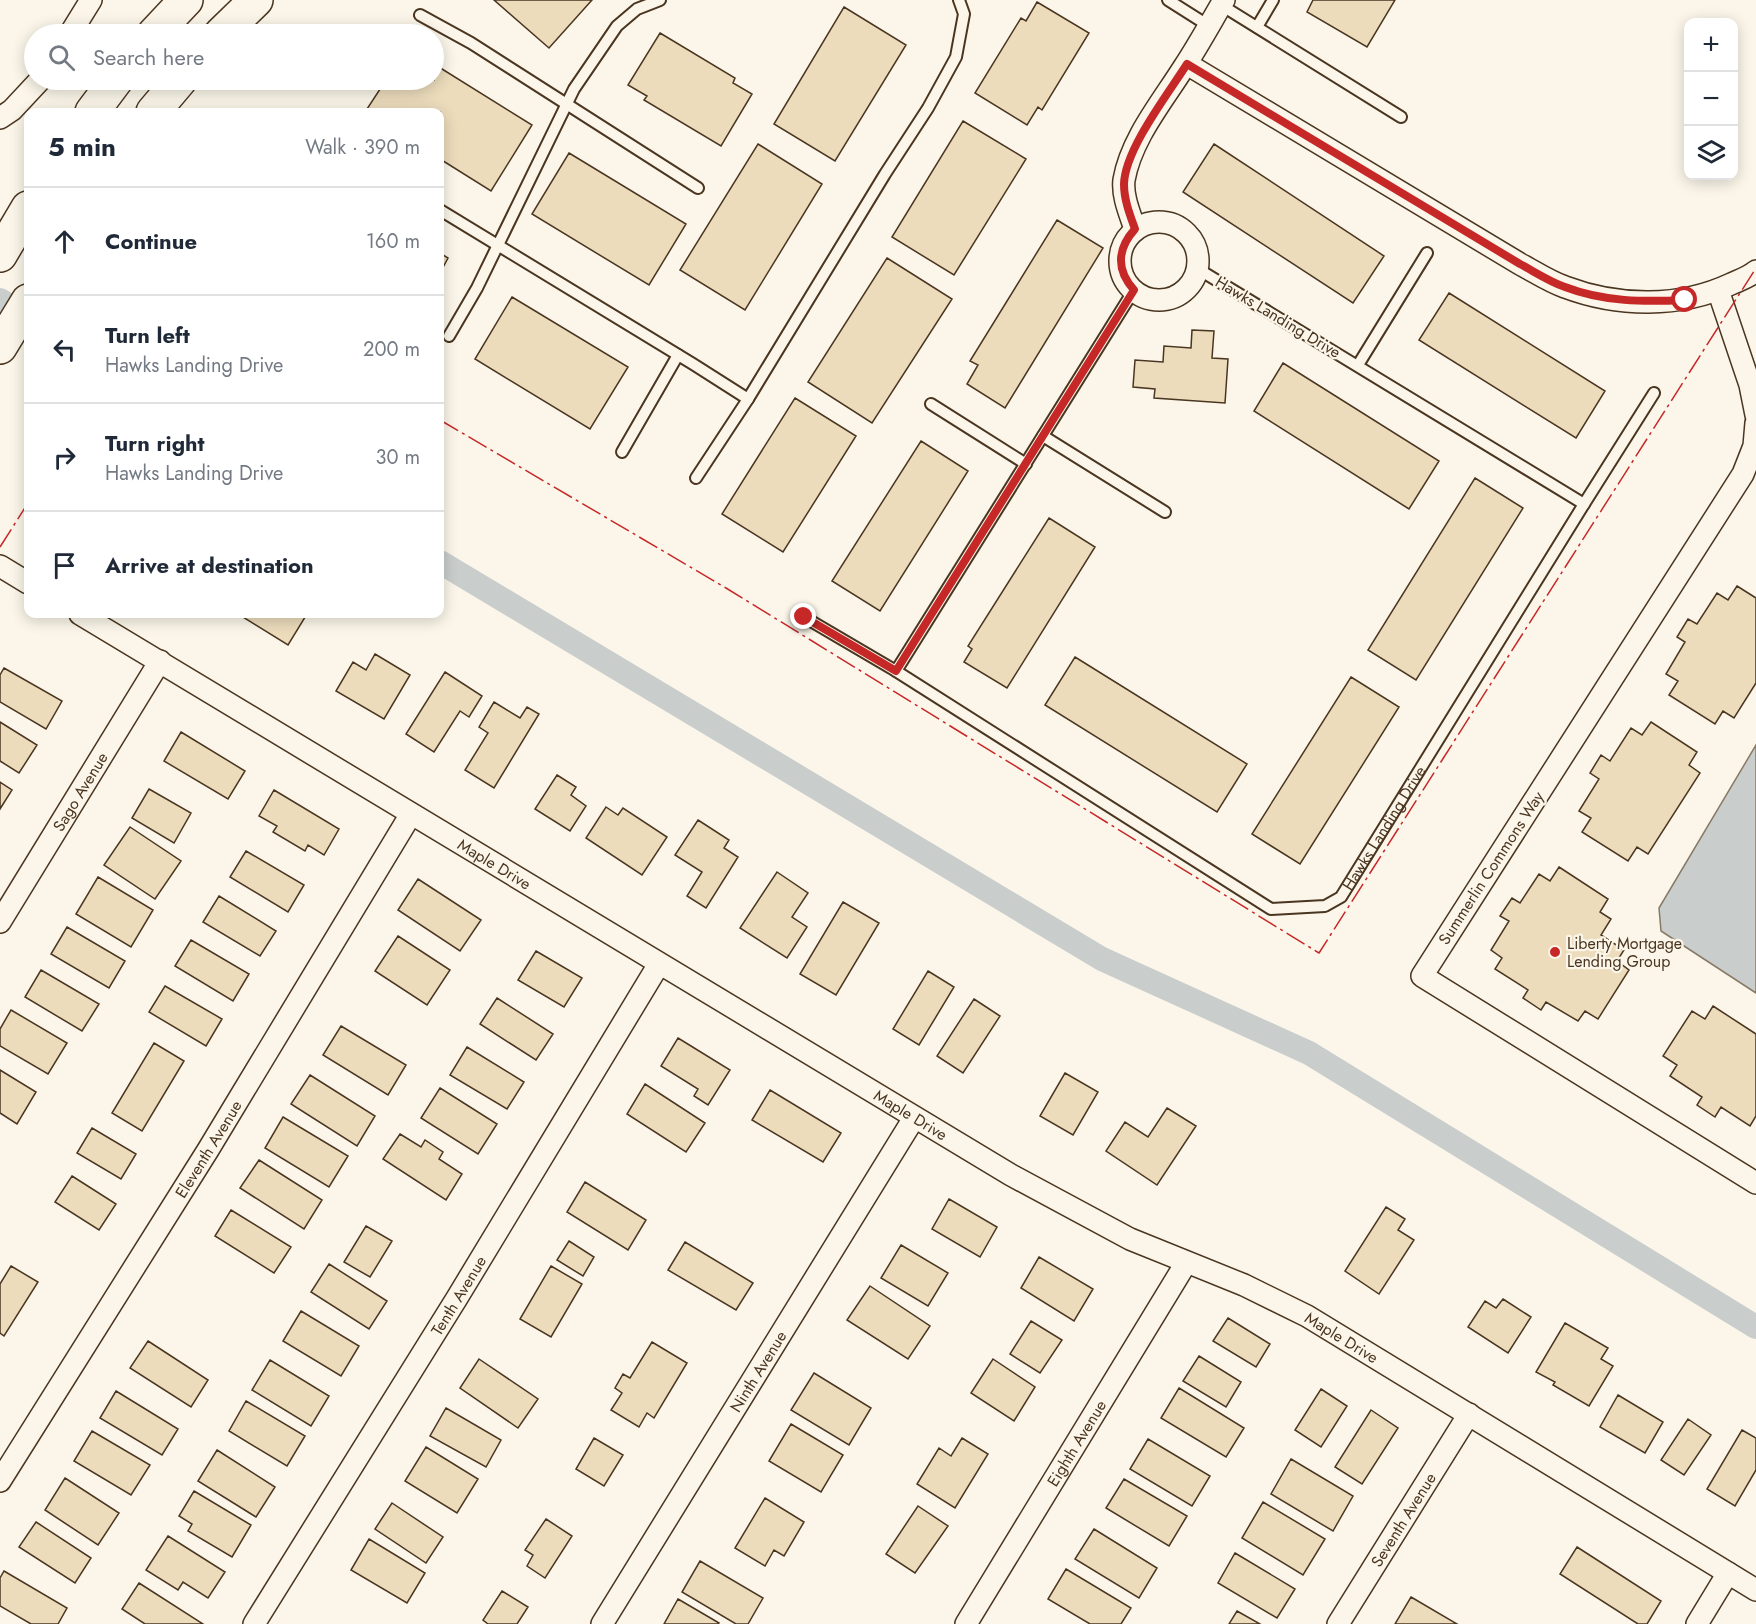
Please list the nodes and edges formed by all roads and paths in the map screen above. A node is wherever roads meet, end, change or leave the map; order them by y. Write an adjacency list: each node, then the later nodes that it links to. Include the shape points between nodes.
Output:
1 (91, 0): 11 (street)
2 (186, 0): 12 (main road)
3 (256, 0): 13 (main road)
4 (660, 0): 9 (lane)
5 (959, 0): 44 (lane, via 964,14 956,57)
6 (1168, 0): 15 (lane)
7 (1273, 0): 16 (lane)
8 (1222, 3): 15 (street); 16 (lane)
9 (634, 4): 22 (lane)
10 (420, 15): 14 (lane)
11 (76, 24)
12 (163, 24)
13 (231, 24)
14 (436, 24)
15 (1209, 26): 18 (street)
16 (1257, 27): 25 (lane)
17 (444, 28): 22 (lane)
18 (1187, 64): 30 (street, via 1130,158 1124,183); 37 (street, via 1564,287 1601,297 1645,302 1685,300)
19 (31, 90): 26 (street)
20 (108, 90): 23 (main road)
21 (172, 90): 24 (main road)
22 (566, 105): 27 (lane); 31 (lane)
23 (95, 108)
24 (156, 108)
25 (1401, 117)
26 (0, 118)
27 (698, 188)
28 (444, 213): 31 (lane)
29 (24, 215): 32 (main road)
30 (1135, 229): 34 (street, Hawks Landing Drive, via 1161,221 1186,231 1194,242); 36 (street, via 1122,248 1120,260 1126,282)
31 (497, 246): 39 (lane); 41 (lane)
32 (4, 249)
33 (1427, 253): 42 (lane, Hawks Landing Drive)
34 (1198, 268): 36 (street, Hawks Landing Drive, via 1193,281 1172,298 1152,299); 42 (lane, Hawks Landing Drive)
35 (1756, 271): 37 (street)
36 (1134, 290): 48 (lane)
37 (1718, 290): 46 (street)
38 (24, 307): 40 (main road)
39 (449, 336)
40 (2, 342)
41 (678, 355): 44 (lane); 49 (lane)
42 (1358, 365): 52 (lane, Hawks Landing Drive)
43 (1654, 393): 52 (lane, Hawks Landing Drive)
44 (748, 399): 51 (lane)
45 (931, 404): 50 (lane)
46 (1756, 415)
47 (1756, 423): 64 (street, Summerlin Commons Way, via 1754,446 1743,474 1422,976)
48 (1043, 436): 50 (lane); 53 (lane)
49 (622, 452)
50 (1026, 464): 59 (lane)
51 (696, 478)
52 (1584, 504): 59 (lane, Hawks Landing Drive, via 1341,897 1325,906 1271,909)
53 (1166, 512)
54 (0, 566): 55 (street)
55 (24, 581)
56 (804, 617): 59 (lane, Hawks Landing Drive)
57 (87, 618): 58 (street, Maple Drive)
58 (160, 661): 60 (street, Maple Drive); 61 (street, Sago Avenue)
59 (896, 671)
60 (411, 814): 62 (street, Maple Drive); 67 (street, Eleventh Avenue, via 208,1150)
61 (0, 922)
62 (659, 964): 63 (street, Maple Drive); 70 (street, Tenth Avenue)
63 (914, 1118): 65 (street, Maple Drive, via 1130,1239); 71 (street, Ninth Avenue)
64 (1756, 1183)
65 (1186, 1263): 66 (street, Maple Drive, via 1244,1285 1307,1316); 72 (street, Eighth Avenue)
66 (1469, 1414): 68 (street, Maple Drive); 73 (street, Seventh Avenue)
67 (0, 1481)
68 (1728, 1573): 69 (street, Maple Drive); 74 (street)
69 (1756, 1590)
70 (254, 1624)
71 (602, 1624)
72 (966, 1624)
73 (1338, 1624)
74 (1697, 1624)

